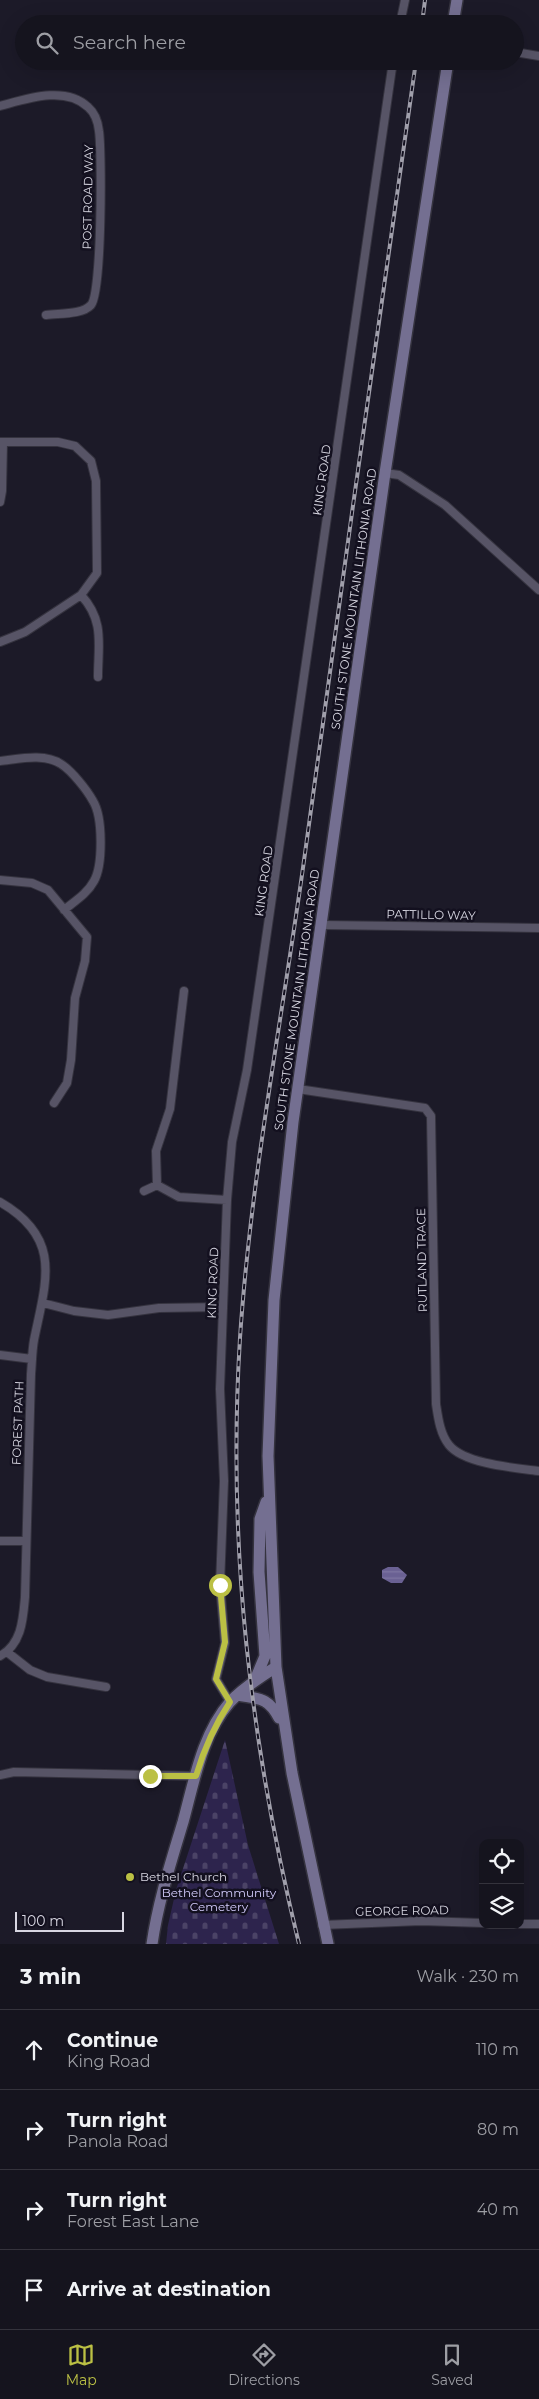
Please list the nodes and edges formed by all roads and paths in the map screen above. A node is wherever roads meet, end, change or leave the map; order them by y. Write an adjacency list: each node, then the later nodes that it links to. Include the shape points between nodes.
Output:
1 (405, 0): 3 (street)
2 (457, 0): 4 (main road)
3 (402, 15)
4 (454, 15)
5 (524, 54): 6 (street)
6 (539, 56)
7 (393, 70): 28 (street, KING ROAD, via 249,1060 232,1142)
8 (447, 70): 12 (main road, SOUTH STONE MOUNTAIN LITHONIA ROAD)
9 (0, 106): 10 (street, POST ROAD WAY, via 51,95 70,97 88,107 96,117 99,129 95,298 83,310)
10 (46, 314)
11 (2, 442): 13 (street); 15 (street, via 58,442 75,446 91,460 96,481 97,573)
12 (385, 473): 14 (street, via 399,475 445,505); 21 (main road, SOUTH STONE MOUNTAIN LITHONIA ROAD)
13 (0, 502)
14 (539, 590)
15 (81, 596): 16 (street, via 24,632); 17 (street, via 98,620)
16 (0, 642)
17 (98, 677)
18 (0, 760): 20 (street, via 40,757 60,763 94,802 99,822 100,854 95,879 86,893)
19 (0, 880): 20 (street, via 32,883 48,890)
20 (64, 910): 25 (street, via 87,937 86,961 74,998 67,1083)
21 (322, 925): 22 (street, PATTILLO WAY); 24 (main road, SOUTH STONE MOUNTAIN LITHONIA ROAD)
22 (539, 928)
23 (184, 991): 26 (street, via 170,1108 156,1151)
24 (298, 1089): 34 (street, RUTLAND TRACE, via 426,1108 431,1116 439,1422 449,1445 463,1456 503,1466); 35 (main road, SOUTH STONE MOUNTAIN LITHONIA ROAD, via 276,1279 269,1391)
25 (54, 1103)
26 (157, 1185): 27 (street); 28 (street, via 179,1197)
27 (144, 1191)
28 (227, 1200): 31 (street, KING ROAD)
29 (0, 1202): 30 (street, FOREST PATH, via 15,1211 33,1229 41,1244 47,1272)
30 (43, 1302): 31 (street, via 74,1311 108,1315 160,1308); 33 (street, FOREST PATH)
31 (223, 1308): 42 (street, KING ROAD, via 220,1389 224,1481 220,1585 225,1642 216,1679)
32 (0, 1355): 33 (street)
33 (32, 1359): 37 (street, FOREST PATH)
34 (539, 1470)
35 (268, 1493): 39 (main road, SOUTH STONE MOUNTAIN LITHONIA ROAD); 40 (main road, via 260,1520 259,1542 265,1656)
36 (0, 1541): 37 (street)
37 (26, 1541): 38 (street, FOREST PATH, via 22,1625 16,1640)
38 (3, 1654): 41 (street, via 47,1677)
39 (276, 1667): 40 (main road); 43 (main road, SOUTH STONE MOUNTAIN LITHONIA ROAD)
40 (254, 1682): 42 (main road)
41 (106, 1687)
42 (234, 1699): 43 (main road, via 264,1699 273,1705); 45 (main road, via 216,1723)
43 (283, 1725): 49 (main road, SOUTH STONE MOUNTAIN LITHONIA ROAD)
44 (0, 1775): 45 (street, via 14,1772)
45 (196, 1776): 50 (main road, via 169,1869)
46 (479, 1923): 49 (street, GEORGE ROAD, via 421,1921)
47 (524, 1924): 48 (street)
48 (539, 1924)
49 (322, 1925): 51 (main road, SOUTH STONE MOUNTAIN LITHONIA ROAD)
50 (152, 1944)
51 (328, 1944)

